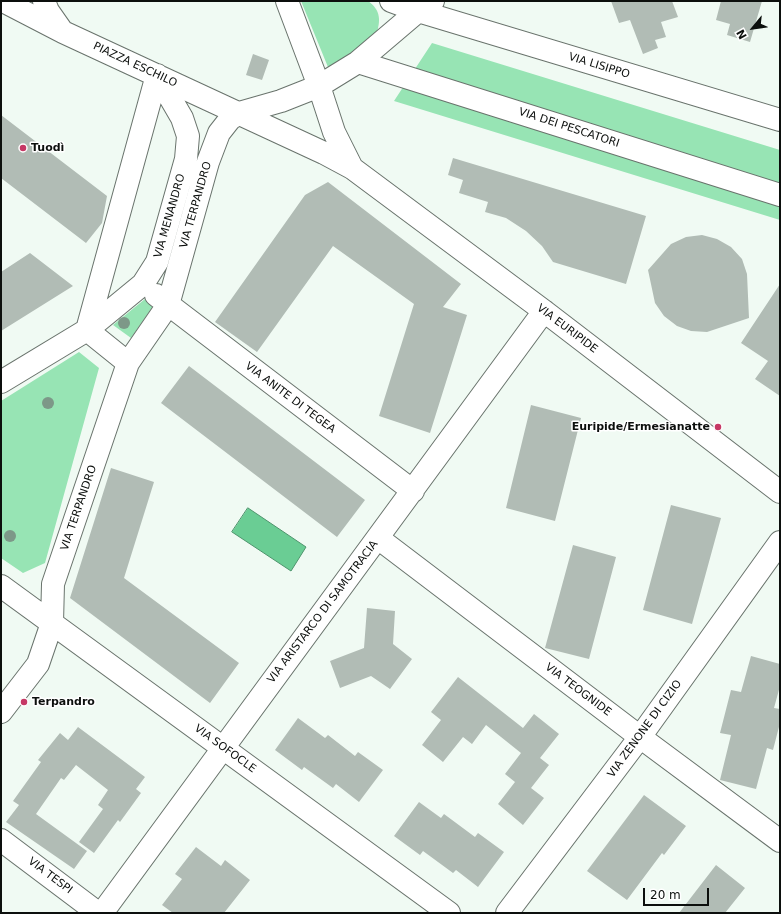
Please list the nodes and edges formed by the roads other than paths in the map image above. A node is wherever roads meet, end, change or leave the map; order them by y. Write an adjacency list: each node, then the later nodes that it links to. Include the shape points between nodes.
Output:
1 (3, 1): 7 (street)
2 (44, 1): 7 (street, PIAZZA ESCHILO)
3 (287, 1): 11 (street)
4 (381, 1): 8 (street)
5 (391, 1): 6 (street)
6 (426, 6): 8 (street); 13 (street, VIA LISIPPO)
7 (63, 32): 10 (street, PIAZZA ESCHILO)
8 (388, 36): 9 (street)
9 (358, 62): 11 (street); 15 (street, VIA DEI PESCATORI)
10 (157, 75): 12 (street, PIAZZA ESCHILO); 16 (street, VIA MENANDRO, via 182,118 188,136 186,159 157,262); 19 (street)
11 (319, 86): 12 (street, via 281,101); 14 (street, via 334,132)
12 (239, 113): 14 (street, PIAZZA ESCHILO); 17 (street, VIA TERPANDRO, via 219,132 208,162)
13 (780, 120)
14 (352, 168): 18 (street, VIA EURIPIDE)
15 (780, 195)
16 (143, 284): 17 (street); 19 (street, VIA MENANDRO)
17 (168, 305): 20 (street, VIA TERPANDRO); 22 (street, VIA ANITE DI TEGEA)
18 (544, 311): 22 (street, VIA ARISTARCO DI SAMOTRACIA); 23 (street, VIA EURIPIDE)
19 (87, 330): 20 (street); 21 (street, VIA MENANDRO)
20 (128, 363): 27 (street, VIA TERPANDRO, via 53,584)
21 (1, 382)
22 (413, 491): 24 (street, VIA ARISTARCO DI SAMOTRACIA)
23 (780, 492)
24 (378, 538): 29 (street, VIA TEOGNIDE); 30 (street, VIA ARISTARCO DI SAMOTRACIA)
25 (780, 542): 29 (street, VIA ZENONE DI CIZIO)
26 (1, 586): 27 (street, VIA SOFOCLE)
27 (52, 623): 28 (street, VIA TERPANDRO, via 38,664); 30 (street, VIA SOFOCLE)
28 (1, 712)
29 (640, 737): 32 (street, VIA TEOGNIDE); 36 (street, VIA ZENONE DI CIZIO)
30 (223, 747): 34 (street, VIA ARISTARCO DI SAMOTRACIA); 35 (street, VIA SOFOCLE)
31 (1, 840): 33 (street, VIA TESPI)
32 (780, 840)
33 (98, 913)
34 (102, 913)
35 (449, 913)
36 (507, 913)

